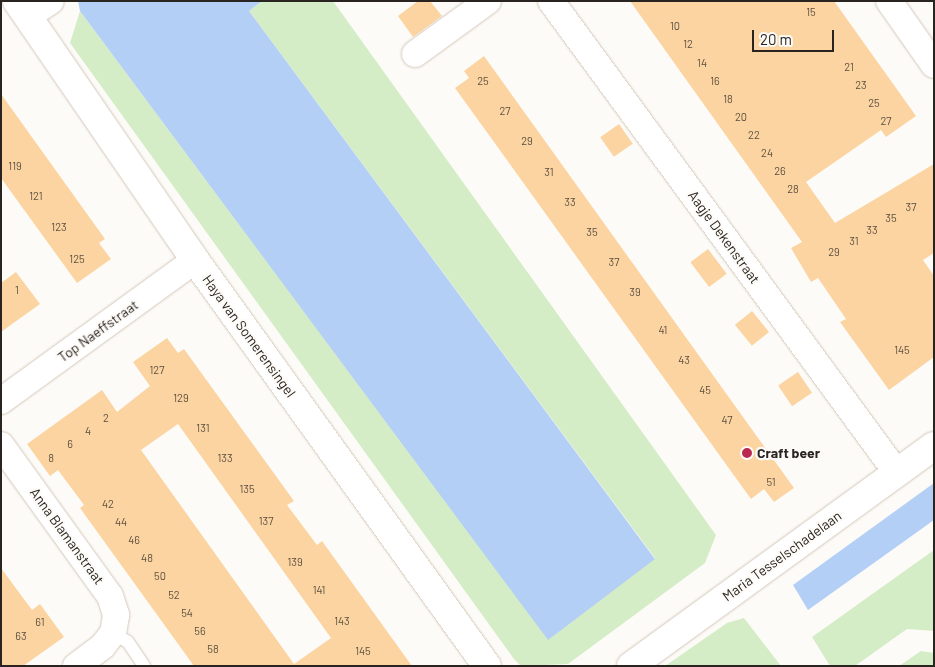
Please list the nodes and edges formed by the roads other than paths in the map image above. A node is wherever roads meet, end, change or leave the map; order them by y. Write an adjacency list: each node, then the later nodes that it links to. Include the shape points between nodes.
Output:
1 (51, 1): 5 (street)
2 (488, 1): 6 (street)
3 (551, 1): 12 (street, Aagje Dekenstraat)
4 (889, 1): 7 (street)
5 (23, 9): 8 (street, Haya van Somerensingel)
6 (415, 54)
7 (934, 65)
8 (195, 260): 9 (street, Top Naeffstraat); 16 (street, Haya van Somerensingel)
9 (1, 401)
10 (1, 445): 13 (street, Anna Blamanstraat, via 110,596 116,615)
11 (934, 446): 12 (street, Maria Tesselschadelaan)
12 (897, 474): 17 (street, Maria Tesselschadelaan)
13 (113, 633): 14 (street, via 103,646); 15 (lane, via 128,642)
14 (76, 666)
15 (144, 666)
16 (487, 666)
17 (631, 666)

